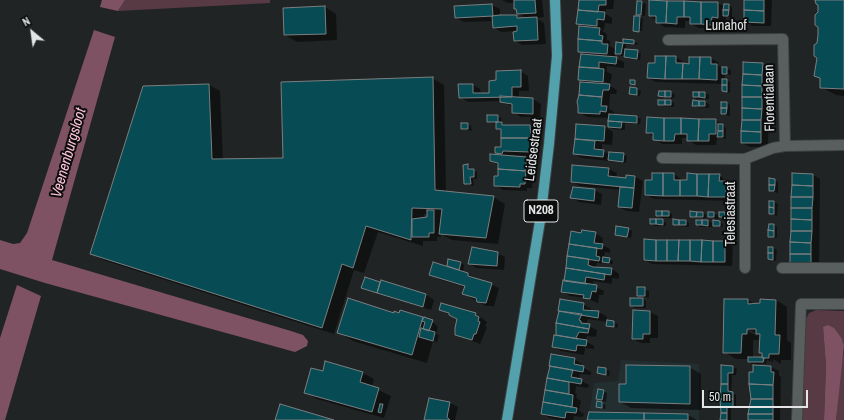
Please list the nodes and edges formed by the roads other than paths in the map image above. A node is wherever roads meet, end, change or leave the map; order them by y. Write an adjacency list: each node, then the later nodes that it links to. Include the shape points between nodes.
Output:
1 (555, 0): 12 (main road, Leidsestraat / N208, via 557,56 549,151)
2 (783, 39): 3 (street, Lunahof); 5 (street, Florentialaan)
3 (668, 40)
4 (844, 145): 5 (street, Florentialaan)
5 (785, 146): 7 (street)
6 (662, 158): 7 (street)
7 (745, 159): 8 (street, Telesiastraat)
8 (745, 268)
9 (782, 268): 10 (street)
10 (844, 268)
11 (844, 304): 13 (street, via 801,304)
12 (507, 420)
13 (797, 420)

